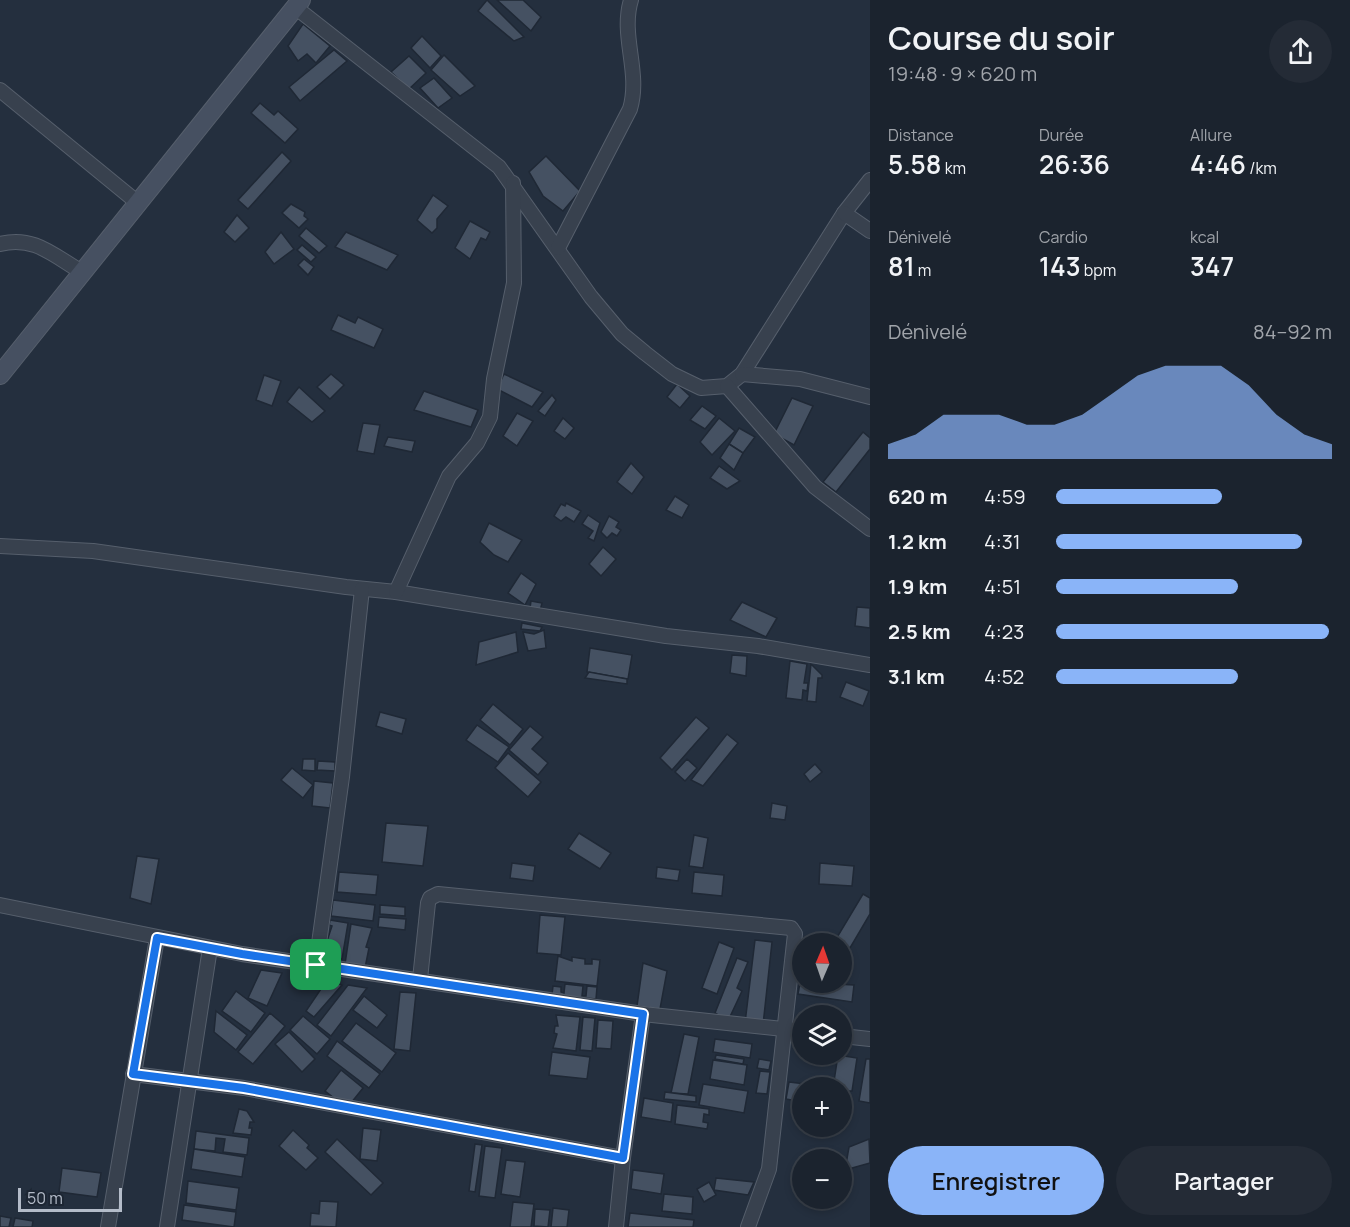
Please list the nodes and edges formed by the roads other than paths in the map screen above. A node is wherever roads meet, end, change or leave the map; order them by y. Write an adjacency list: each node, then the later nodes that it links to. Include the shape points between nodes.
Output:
1 (631, 0): 10 (street, via 627,19 634,95 630,109)
2 (298, 4): 5 (street, via 482,151); 6 (main road)
3 (0, 90): 6 (street)
4 (870, 180): 7 (street)
5 (513, 183): 10 (street); 19 (street, via 514,283 492,388 490,417 477,443 449,476)
6 (138, 203): 11 (main road)
7 (844, 213): 8 (street); 12 (street)
8 (870, 231)
9 (0, 244): 11 (street, via 17,240 33,243)
10 (558, 248): 14 (street, via 591,297 622,334 645,353 672,374 701,388)
11 (82, 272): 13 (main road)
12 (742, 374): 14 (street); 15 (street, via 800,379)
13 (0, 375)
14 (727, 386): 16 (street, via 815,487)
15 (870, 397)
16 (870, 529)
17 (0, 546): 18 (street, via 93,551)
18 (362, 589): 19 (street); 24 (street)
19 (396, 592): 20 (street)
20 (870, 665)
21 (0, 904): 22 (street)
22 (157, 938): 23 (street); 31 (street)
23 (210, 948): 24 (street); 32 (street)
24 (316, 965): 25 (street)
25 (420, 980): 26 (street); 27 (street, via 428,903 438,894 788,927 795,934)
26 (643, 1014): 27 (street); 33 (street)
27 (784, 1030): 28 (street); 37 (street, via 769,1169)
28 (792, 1030)
29 (852, 1037): 30 (street)
30 (870, 1039)
31 (133, 1074): 32 (street); 34 (street)
32 (189, 1082): 33 (street, via 244,1088); 35 (street)
33 (623, 1158): 36 (street)
34 (108, 1227)
35 (167, 1227)
36 (616, 1227)
37 (748, 1227)

